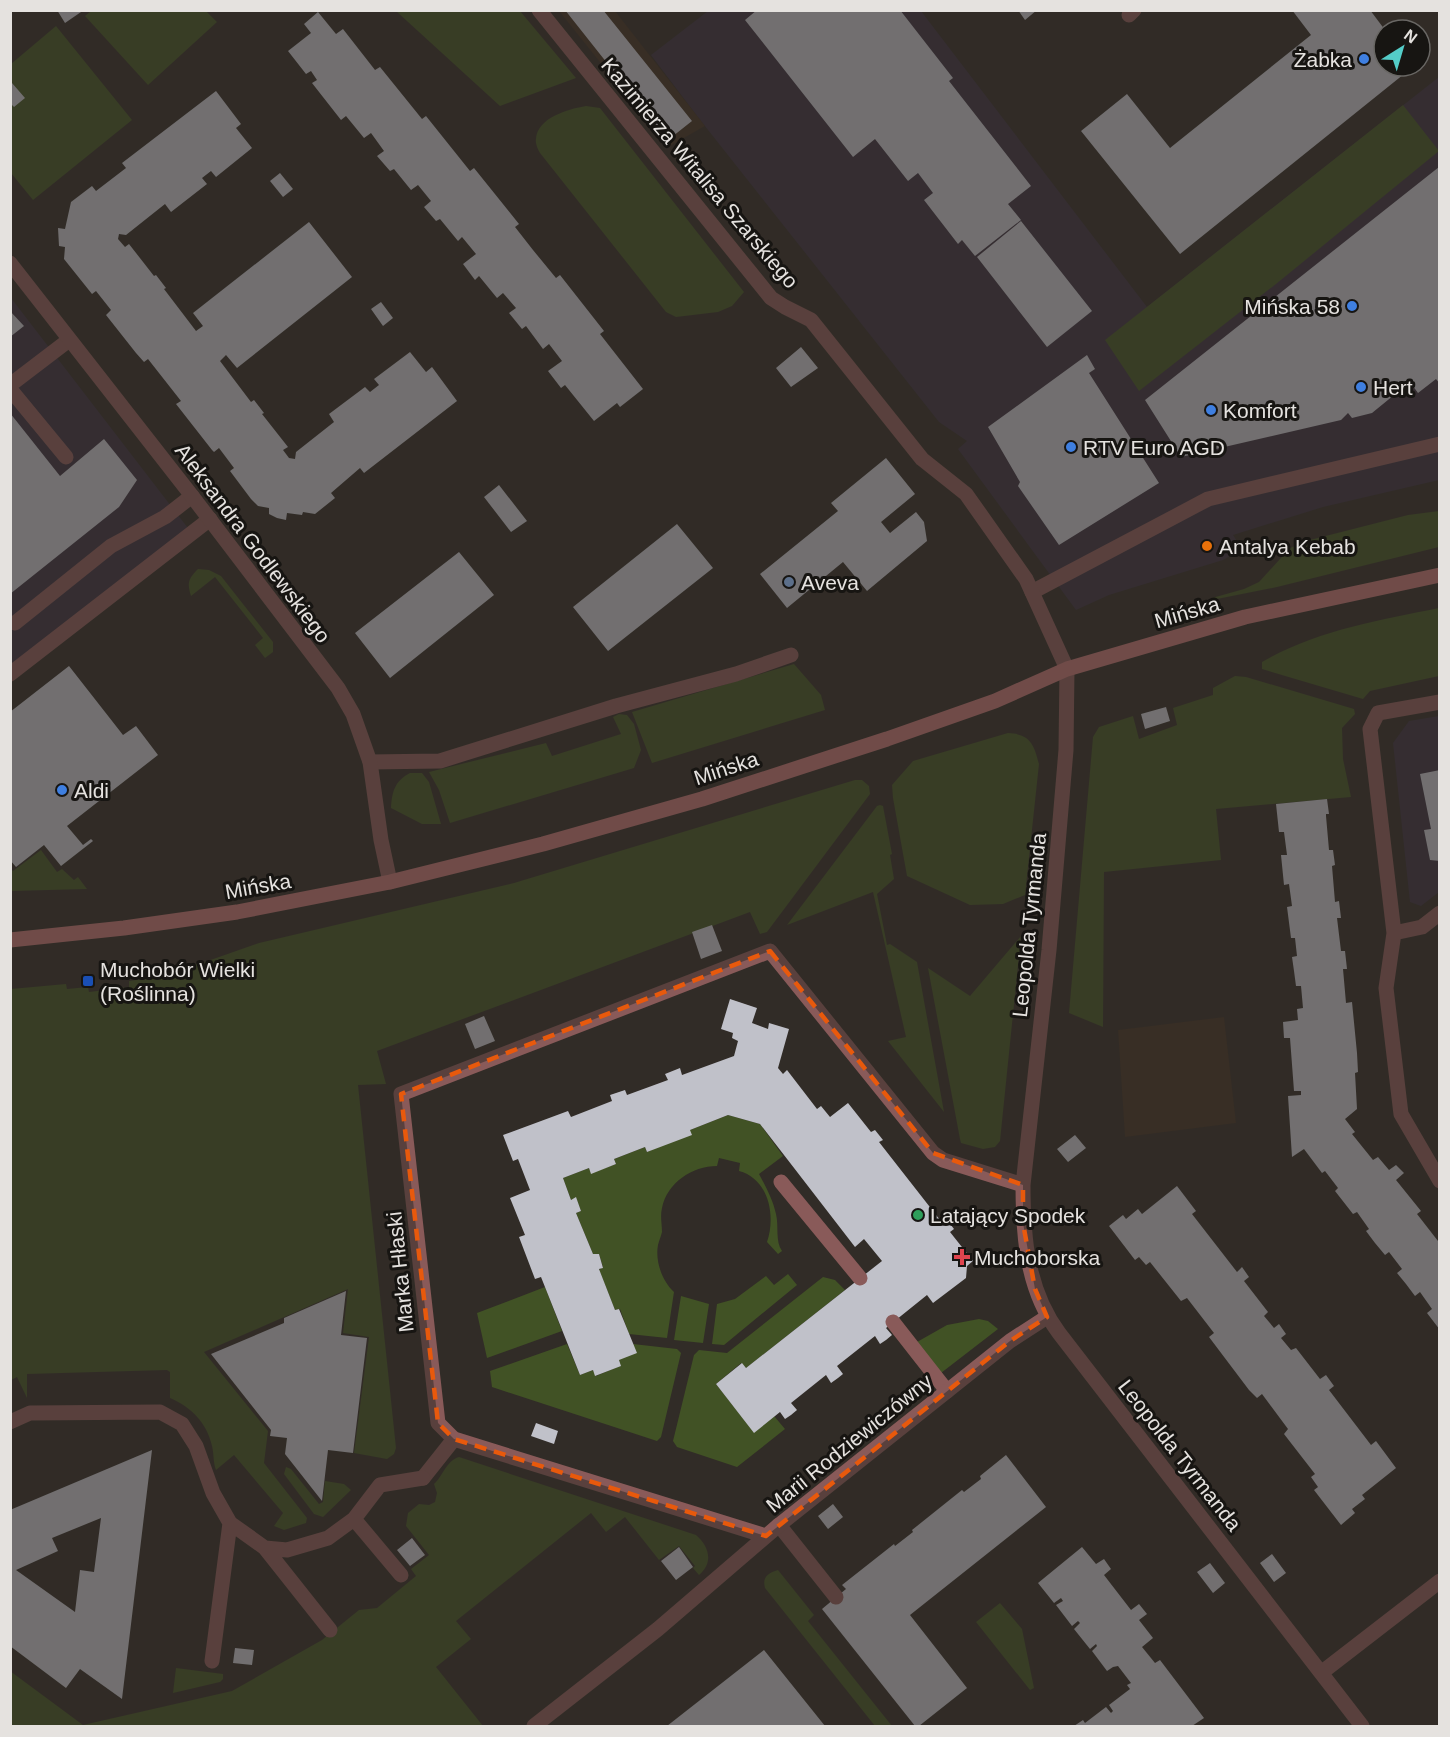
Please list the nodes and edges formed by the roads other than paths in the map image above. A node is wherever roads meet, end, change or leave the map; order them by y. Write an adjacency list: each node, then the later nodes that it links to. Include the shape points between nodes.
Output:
1 (539, 10): 10 (street, Kazimierza Witalisa Szarskiego, via 771,298 811,320 922,459 966,494)
2 (10, 263): 3 (street, Aleksandra Godlewskiego)
3 (69, 340): 4 (street); 7 (street, Aleksandra Godlewskiego)
4 (10, 387): 6 (street)
5 (1440, 444): 10 (street, via 1208,499)
6 (66, 457)
7 (192, 496): 8 (street, Aleksandra Godlewskiego); 11 (street, via 165,517 111,546)
8 (210, 519): 14 (street); 16 (street, Aleksandra Godlewskiego, via 338,688 353,714)
9 (1440, 575): 13 (street, Mińska, via 1245,617)
10 (1032, 592): 13 (street, Kazimierza Witalisa Szarskiego)
11 (15, 623)
12 (791, 655): 16 (street, via 441,761)
13 (1067, 669): 17 (street, Mińska, via 995,701 702,798 543,844); 23 (street, Leopolda Tyrmanda, via 1066,750 1049,950)
14 (10, 674)
15 (1440, 702): 19 (street, via 1378,713 1370,729)
16 (370, 762): 17 (street, Aleksandra Godlewskiego)
17 (390, 882): 20 (street, Mińska, via 237,912)
18 (1440, 913): 19 (street, via 1422,927)
19 (1394, 933): 21 (street, via 1386,988 1401,1114)
20 (10, 940)
21 (1440, 1181)
22 (781, 1182): 24 (street)
23 (1023, 1185): 25 (street, Leopolda Tyrmanda, via 1028,1259); 29 (street, Marka Hłaski, via 943,1160 933,1153 770,951 401,1094 438,1423)
24 (860, 1278)
25 (1047, 1317): 27 (street, Marii Rodziewiczówny); 40 (street, Leopolda Tyrmanda)
26 (893, 1322): 27 (street)
27 (946, 1391): 32 (street, Marii Rodziewiczówny)
28 (10, 1422): 31 (street, via 30,1413 160,1412 182,1424 196,1446 213,1493)
29 (454, 1439): 30 (street, via 423,1478 380,1485); 33 (street, Marii Rodziewiczówny)
30 (354, 1519): 34 (street, via 328,1538 287,1550); 35 (street)
31 (230, 1523): 34 (street); 39 (street)
32 (779, 1525): 33 (street, Marii Rodziewiczówny); 37 (street)
33 (766, 1536): 41 (street, via 658,1629)
34 (265, 1548): 38 (street)
35 (401, 1575)
36 (1440, 1581): 40 (street)
37 (836, 1597)
38 (330, 1630)
39 (212, 1661)
40 (1321, 1672): 42 (street, Leopolda Tyrmanda)
41 (534, 1726)
42 (1362, 1726)

